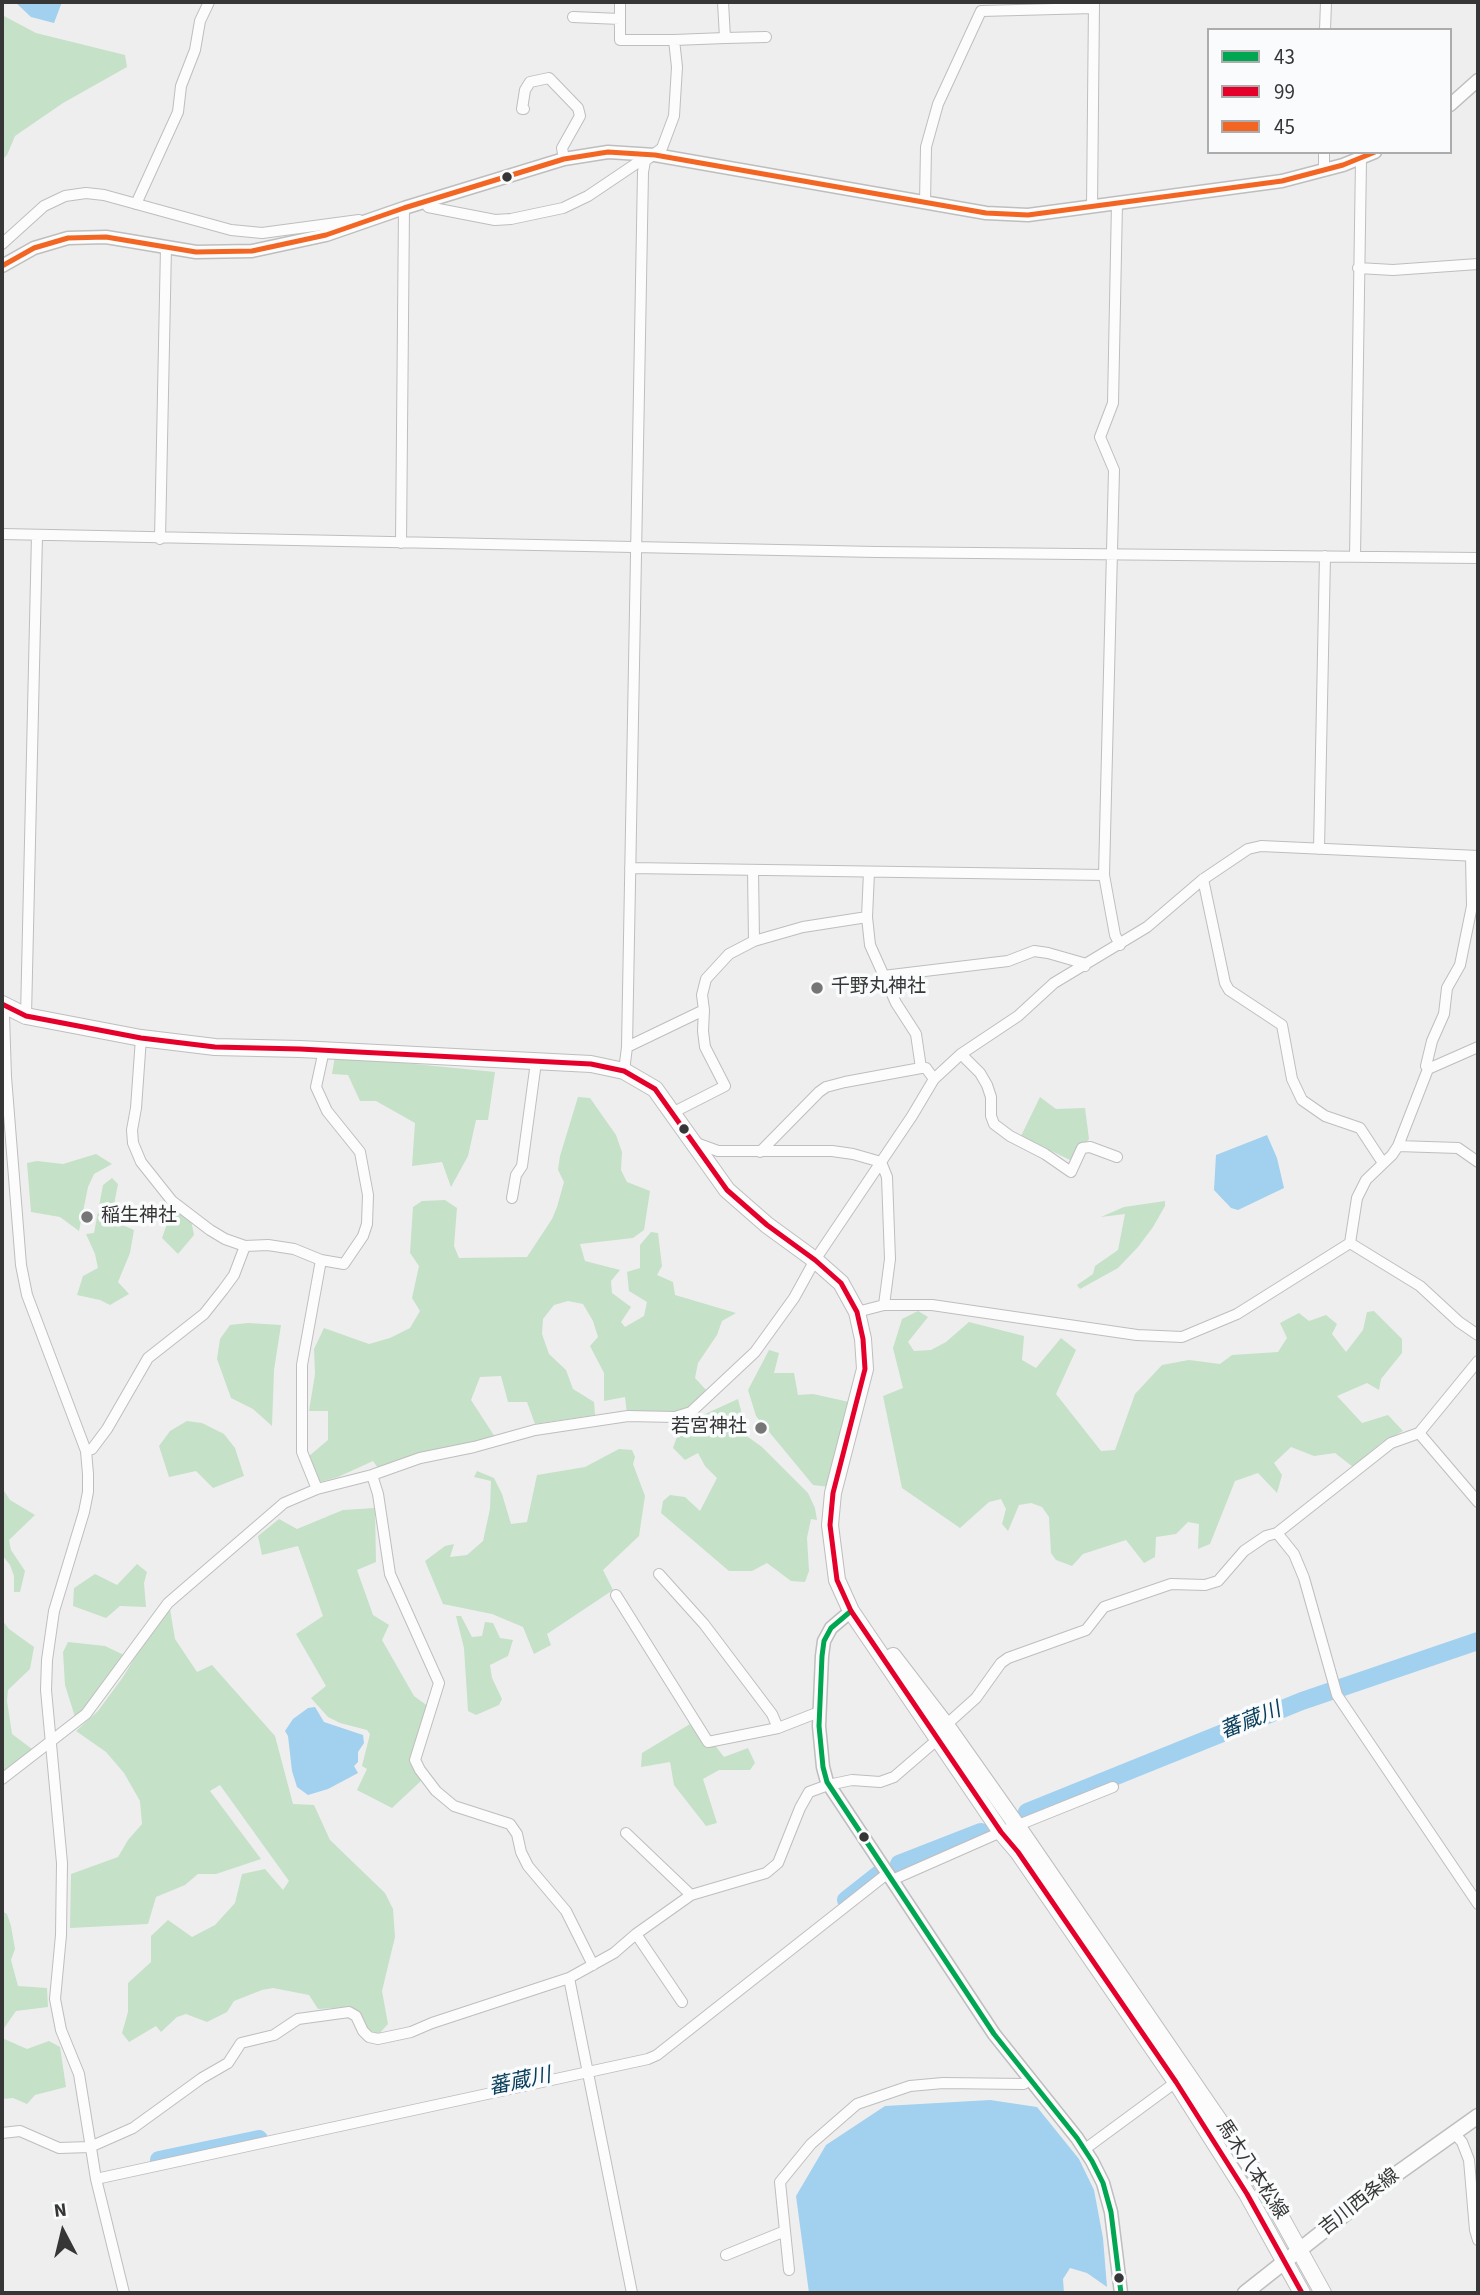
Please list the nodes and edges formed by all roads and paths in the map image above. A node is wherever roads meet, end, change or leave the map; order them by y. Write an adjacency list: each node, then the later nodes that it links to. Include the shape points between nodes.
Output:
1 (209, 2): 24 (street, via 181,86 178,113)
2 (620, 2): 7 (street)
3 (723, 2): 10 (street)
4 (1326, 2): 8 (street)
5 (1093, 5): 22 (street, via 982,11 938,104 926,147); 25 (street)
6 (573, 17): 7 (street)
7 (620, 19): 11 (street, via 620,40)
8 (1325, 28)
9 (766, 37): 10 (street)
10 (725, 38): 11 (street)
11 (674, 40): 17 (street, via 674,116 662,148)
12 (1478, 80): 13 (street)
13 (1452, 103)
14 (524, 109): 18 (street, via 525,90 539,78 549,78 578,108 580,116 562,148)
15 (1324, 154): 20 (street)
16 (1372, 154): 19 (street)
17 (648, 157): 18 (street, via 608,152); 21 (street, via 563,208 511,219 428,207); 22 (street); 37 (street, via 643,186)
18 (564, 159): 21 (street)
19 (1361, 160): 20 (street); 32 (street)
20 (1324, 170): 23 (street, via 1282,181)
21 (425, 202): 26 (street)
22 (925, 203): 25 (street, via 1028,215)
23 (1117, 203): 25 (street); 38 (street, via 1113,403 1100,437 1114,470)
24 (136, 204): 27 (street, via 231,230 262,233 357,219); 28 (street, via 86,193 65,195 44,206)
25 (1092, 207)
26 (404, 208): 27 (street); 36 (street)
27 (367, 222): 29 (street, via 252,251 197,252)
28 (2, 244)
29 (166, 247): 31 (street, via 106,237 68,238 34,248); 35 (street)
30 (1478, 264): 32 (street)
31 (2, 266)
32 (1358, 268): 40 (street)
33 (2, 534): 34 (street)
34 (37, 535): 35 (street); 56 (street)
35 (160, 539): 36 (street)
36 (401, 543): 37 (street)
37 (637, 547): 38 (street); 44 (street)
38 (1111, 553): 39 (street); 47 (street)
39 (1325, 556): 40 (street); 42 (street)
40 (1354, 557): 41 (street)
41 (1478, 558)
42 (1319, 849): 43 (street); 48 (street, via 1248,849)
43 (1475, 856): 64 (street, via 1472,906 1460,965 1447,988)
44 (630, 868): 45 (street); 58 (street)
45 (753, 870): 46 (street); 50 (street)
46 (869, 872): 47 (street); 49 (street)
47 (1104, 874): 51 (street)
48 (1203, 879): 51 (street); 75 (street, via 1228,990 1282,1025 1292,1079 1303,1100 1325,1116 1360,1128)
49 (867, 916): 50 (street); 53 (street, via 870,945)
50 (754, 941): 55 (street, via 729,954 706,979)
51 (1120, 946): 52 (street)
52 (1085, 966): 53 (street, via 1034,951 1008,961); 61 (street, via 1054,983 1018,1016)
53 (883, 976): 63 (street, via 916,1034)
54 (4, 1006): 56 (main road, 馬木八本松線); 66 (street)
55 (704, 1010): 58 (street); 68 (street, via 705,1047 725,1086)
56 (26, 1016): 57 (main road, 馬木八本松線)
57 (141, 1038): 60 (main road, 馬木八本松線, via 215,1047); 78 (street, via 131,1130 136,1153 172,1201 210,1230)
58 (627, 1047): 65 (street)
59 (1478, 1047): 64 (street)
60 (324, 1050): 62 (main road, 馬木八本松線); 79 (street, via 316,1087 327,1111 360,1152 368,1205 363,1236 349,1260 344,1264)
61 (961, 1054): 67 (street); 72 (street, via 987,1085 994,1124 1010,1136 1071,1172 1082,1148)
62 (536, 1062): 65 (main road, 馬木八本松線, via 591,1064); 76 (street, via 522,1166)
63 (921, 1068): 67 (street); 71 (street, via 826,1087)
64 (1428, 1069): 70 (street)
65 (624, 1071): 68 (main road, 馬木八本松線, via 655,1090)
66 (4, 1077): 86 (street, via 20,1265)
67 (934, 1079): 73 (street)
68 (672, 1113): 69 (main road, 馬木八本松線)
69 (692, 1142): 71 (street, via 718,1151); 80 (main road, 馬木八本松線, via 727,1190)
70 (1398, 1146): 74 (street, via 1458,1149); 75 (street)
71 (760, 1152): 73 (street, via 832,1151)
72 (1117, 1157)
73 (881, 1162): 80 (street); 81 (street, via 887,1177 890,1259)
74 (1478, 1162)
75 (1383, 1163): 77 (street, via 1366,1180 1357,1198)
76 (512, 1198)
77 (1350, 1243): 81 (street, via 1237,1314 1182,1337 1137,1335 933,1305); 83 (street, via 1420,1286)
78 (245, 1246): 79 (street, via 294,1249); 86 (street, via 223,1290 204,1314 148,1358 107,1429)
79 (321, 1260): 88 (street, via 302,1365 302,1452)
80 (815, 1260): 82 (main road, 馬木八本松線, via 841,1283); 87 (street, via 755,1352 691,1412 675,1418 628,1416 536,1430 420,1458)
81 (884, 1305): 82 (street)
82 (857, 1312): 93 (main road, 馬木八本松線, via 865,1369 833,1493 830,1525 837,1580)
83 (1478, 1335)
84 (1478, 1361): 85 (street)
85 (1419, 1433): 89 (street); 90 (street, via 1391,1443)
86 (86, 1451): 97 (street, via 88,1492 54,1611 47,1660)
87 (372, 1475): 88 (street); 108 (street, via 390,1574 439,1683 415,1760 436,1791 454,1806 510,1824 528,1866 566,1911)
88 (317, 1489): 97 (street, via 284,1503 185,1586 152,1622 86,1714)
89 (1478, 1502)
90 (1277, 1532): 96 (street, via 1244,1551 1217,1581 1171,1584 1104,1607 1086,1630 1008,1658); 106 (street, via 1294,1553 1304,1578 1335,1691)
91 (659, 1574): 95 (street, via 704,1624)
92 (616, 1595): 95 (street, via 708,1742)
93 (851, 1611): 94 (street, via 824,1641); 96 (main road, 馬木八本松線)
94 (819, 1712): 95 (street); 99 (street)
95 (778, 1728)
96 (942, 1732): 99 (street, via 894,1776 880,1782 852,1780); 101 (main road, 馬木八本松線); 102 (main road, 馬木八本松線)
97 (50, 1743): 98 (street); 117 (street, via 62,1863 55,2000 61,2030 79,2074)
98 (2, 1779)
99 (828, 1785): 104 (street); 105 (street, via 810,1792 778,1863 766,1873)
100 (1113, 1787): 101 (street)
101 (1018, 1827): 102 (street); 122 (main road, 馬木八本松線, via 1262,2183)
102 (1001, 1832): 104 (street); 113 (main road, 馬木八本松線)
103 (626, 1833): 105 (street)
104 (890, 1876): 111 (street, via 657,2055); 112 (street, via 994,2034)
105 (691, 1895): 107 (street)
106 (1478, 1904)
107 (636, 1934): 108 (street); 110 (street)
108 (593, 1965): 109 (street)
109 (569, 1978): 111 (street); 117 (street, via 378,2039 363,2031 349,2012 298,2020 274,2035 241,2043 228,2063 133,2127)
110 (682, 2002)
111 (588, 2070): 119 (street); 127 (street)
112 (1030, 2079): 118 (street); 120 (street, via 1024,2084 910,2086 857,2104 811,2144 780,2182)
113 (1176, 2082): 118 (street); 124 (main road, 馬木八本松線)
114 (1478, 2116): 115 (main road, 吉川西条線)
115 (1453, 2132): 121 (street, via 1469,2160); 122 (main road, 吉川西条線)
116 (2, 2133): 117 (street, via 20,2131 59,2148)
117 (90, 2147): 119 (street)
118 (1084, 2149): 128 (street, via 1108,2202)
119 (96, 2179): 126 (street)
120 (785, 2231): 123 (street); 125 (street)
121 (1478, 2240)
122 (1300, 2250): 124 (main road, 吉川西条線); 131 (main road, 馬木八本松線)
123 (726, 2255)
124 (1285, 2262): 129 (main road, 吉川西条線); 130 (main road, 馬木八本松線)
125 (789, 2270)
126 (124, 2293)
127 (632, 2293)
128 (1121, 2293)
129 (1245, 2293)
130 (1302, 2293)
131 (1323, 2293)

